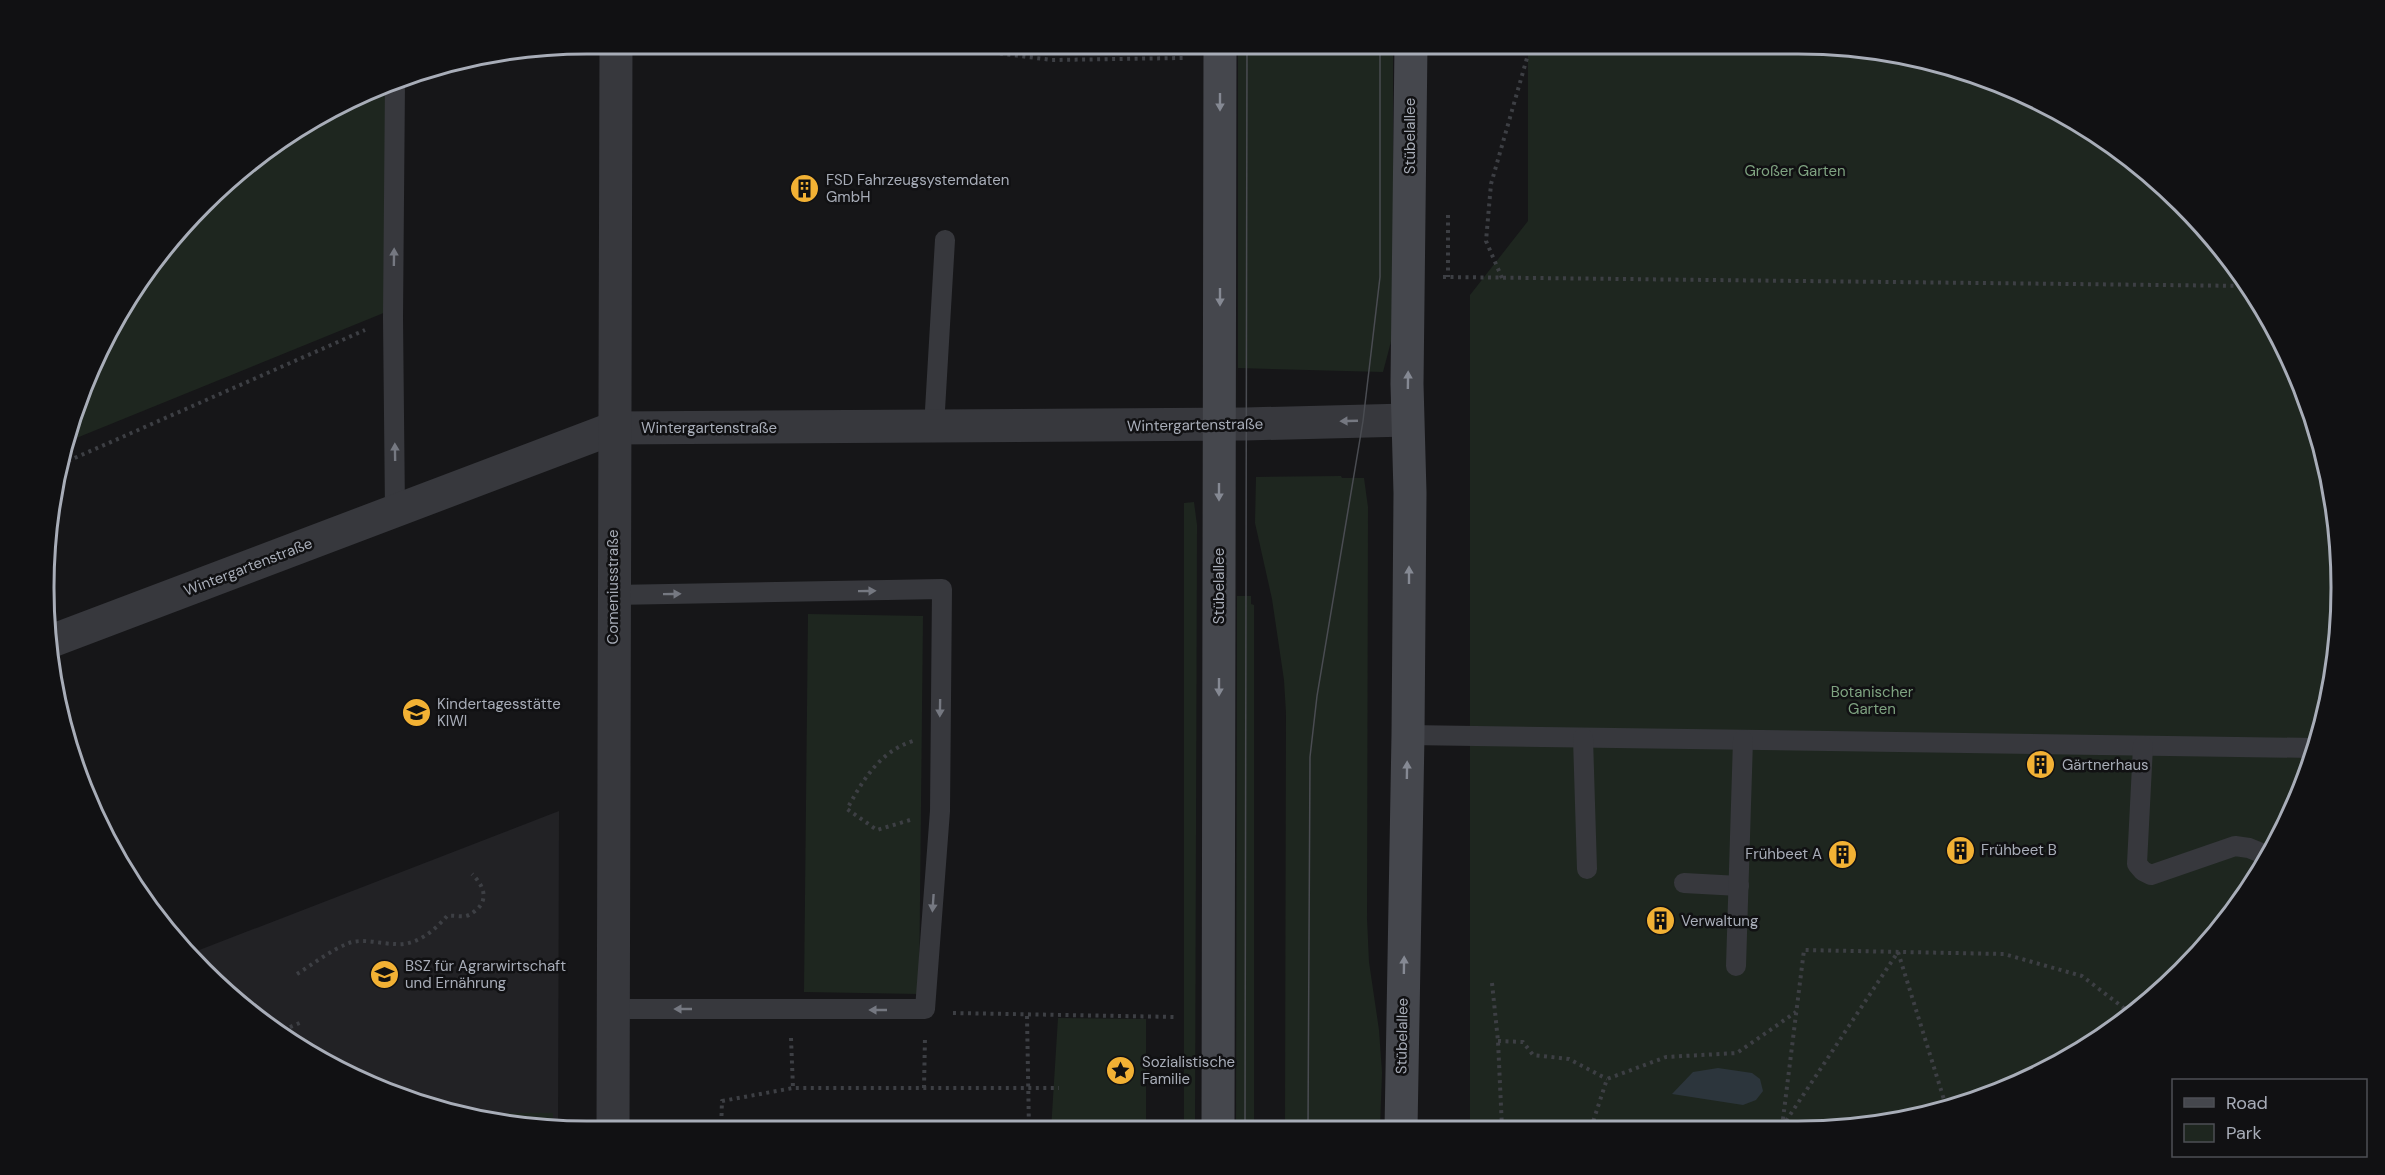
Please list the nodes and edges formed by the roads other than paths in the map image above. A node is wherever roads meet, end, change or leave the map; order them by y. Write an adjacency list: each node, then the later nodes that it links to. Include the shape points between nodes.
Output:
1 (616, 54): 9 (street, Comeniusstraße)
2 (1220, 54): 7 (main road, Stübelallee, one-way to 7)
3 (1411, 54): 6 (main road, Stübelallee, one-way to 3)
4 (395, 90): 10 (lane, one-way to 4)
5 (945, 240): 8 (lane)
6 (1407, 420): 7 (street, Wintergartenstraße, one-way to 7); 13 (main road, Stübelallee, one-way to 6)
7 (1219, 425): 8 (street, Wintergartenstraße); 25 (main road, Stübelallee, one-way to 25)
8 (934, 427): 9 (street, Wintergartenstraße)
9 (614, 428): 10 (street, Wintergartenstraße); 11 (street, Comeniusstraße)
10 (395, 511): 12 (street, Wintergartenstraße)
11 (613, 595): 23 (street, Comeniusstraße); 23 (lane, one-way to 23, via 942,589 940,811 925,1009)
12 (57, 639)
13 (1408, 735): 14 (lane); 26 (main road, Stübelallee, one-way to 13)
14 (1583, 738): 15 (lane); 19 (lane)
15 (1743, 740): 16 (lane); 21 (lane)
16 (2143, 746): 17 (lane); 18 (lane, via 2137,864 2143,871 2151,875 2235,846)
17 (2306, 748)
18 (2261, 853)
19 (1587, 868)
20 (1684, 883): 21 (lane)
21 (1739, 886): 22 (lane)
22 (1736, 966)
23 (612, 1009): 24 (street, Comeniusstraße)
24 (613, 1121)
25 (1218, 1121)
26 (1401, 1121)

